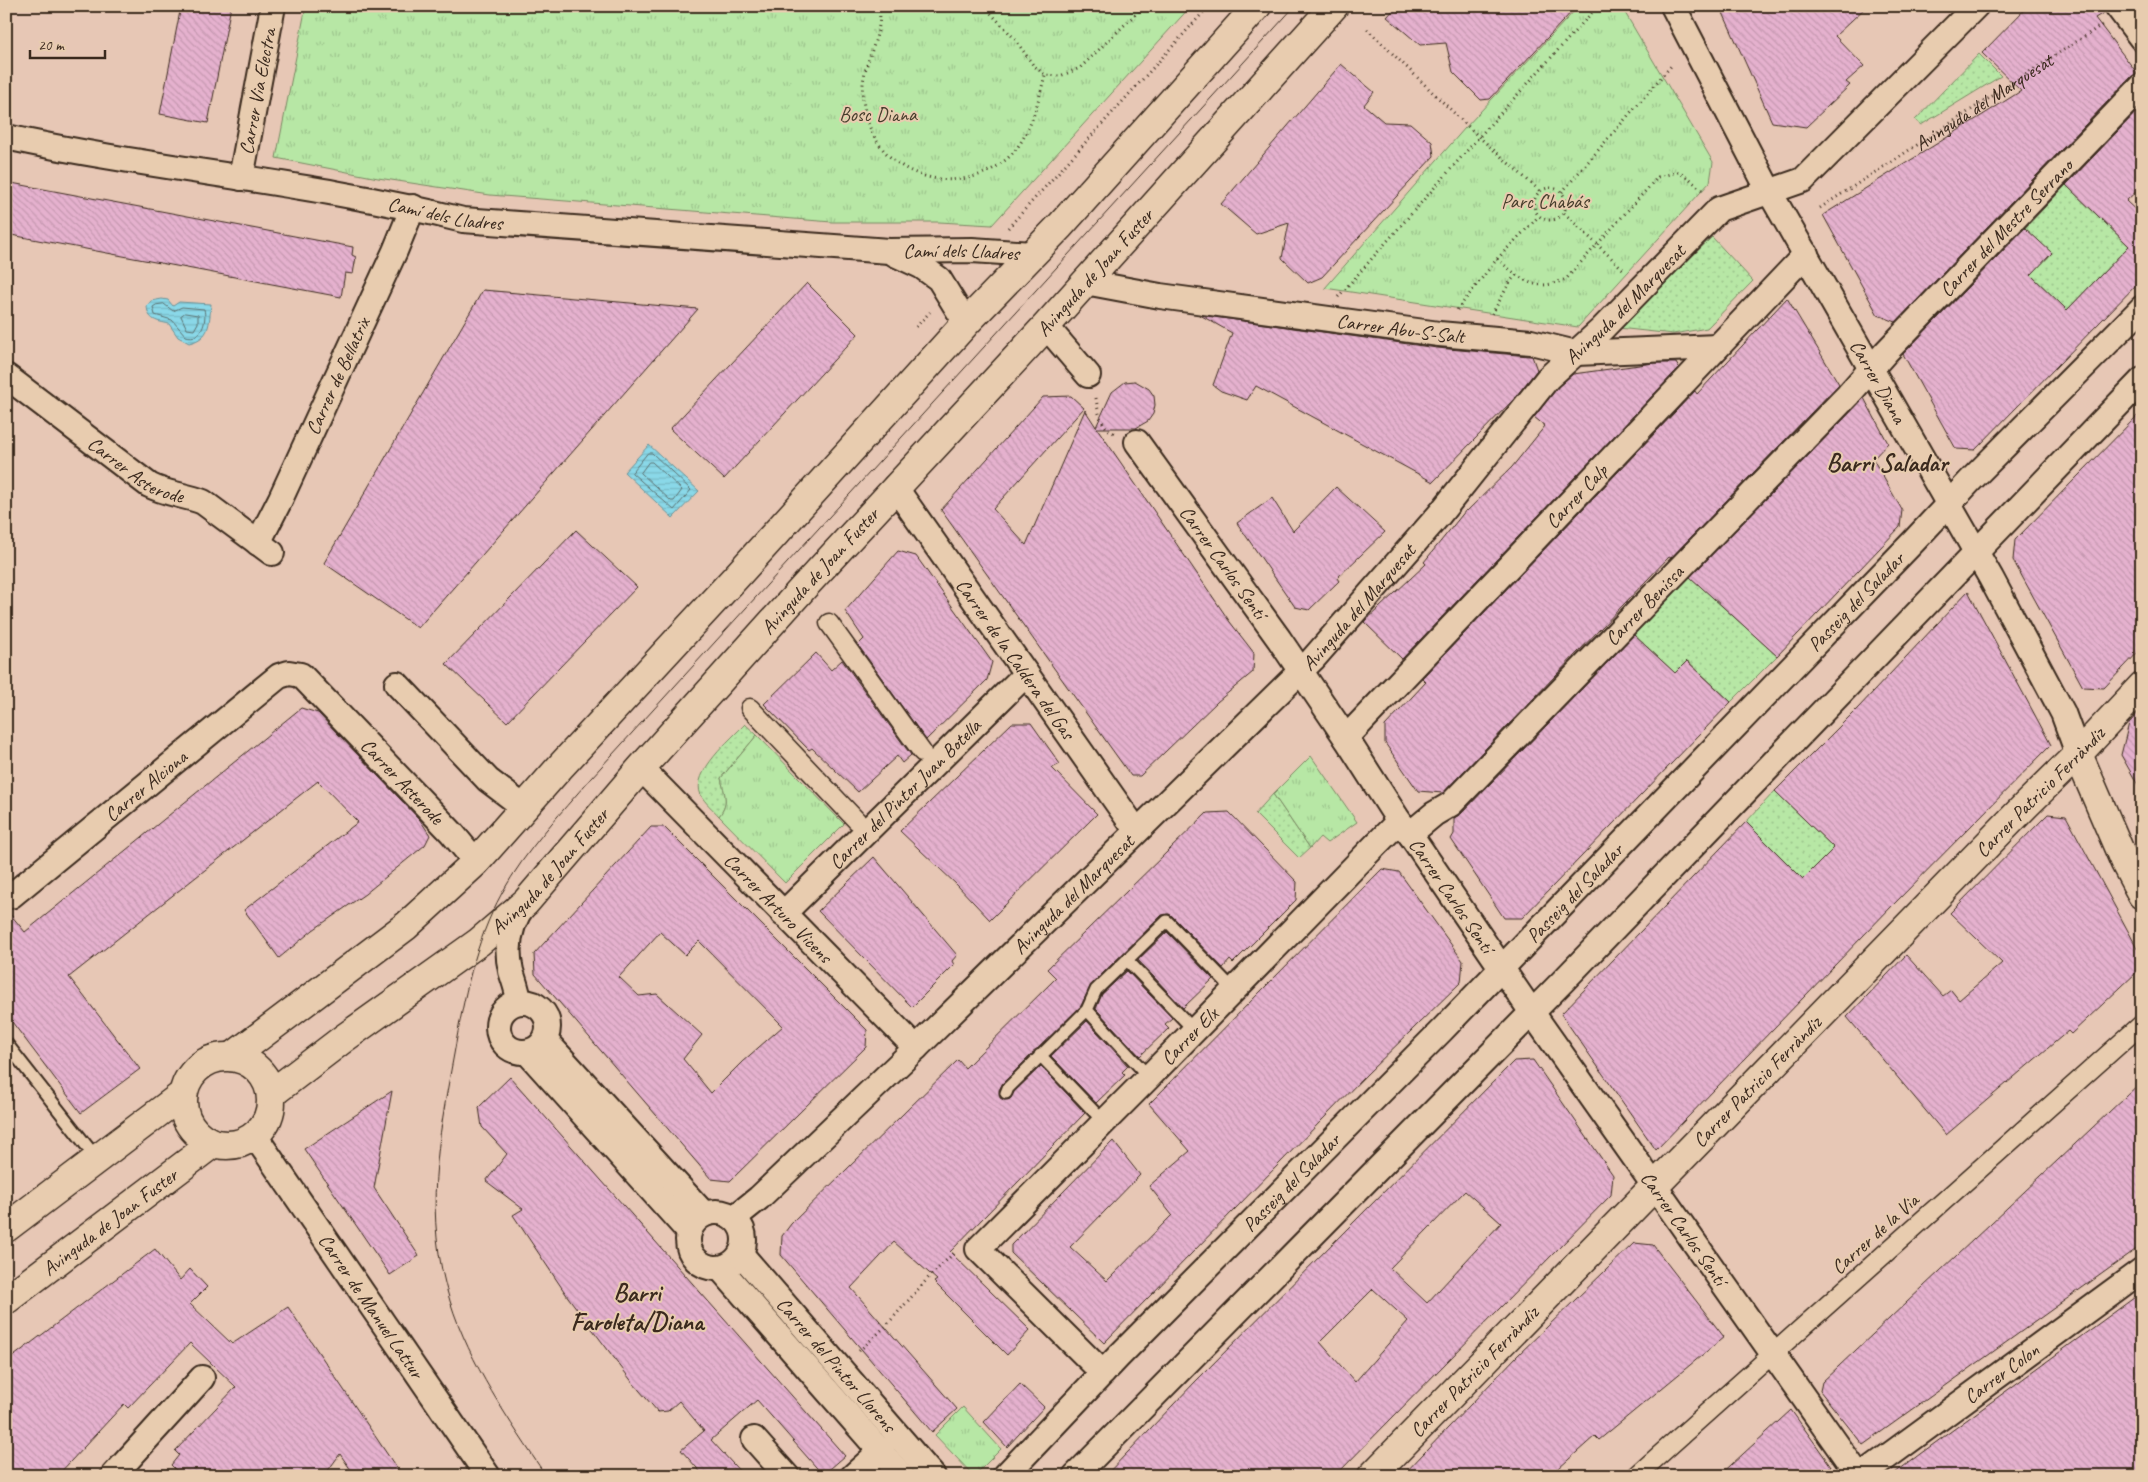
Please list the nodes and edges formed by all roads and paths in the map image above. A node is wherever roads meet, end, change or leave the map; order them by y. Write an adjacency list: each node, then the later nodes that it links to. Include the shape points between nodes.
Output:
1 (273, 6): 18 (street, Carrer Via Electra)
2 (879, 6): 14 (path, via 875,44 862,85 864,105 876,142 886,154 913,173 930,179 966,178 994,167 1022,140)
3 (984, 6): 14 (path, via 1015,39 1033,66)
4 (1144, 6): 14 (path, via 1080,68 1060,76)
5 (1209, 6): 27 (path)
6 (1257, 6): 30 (main road)
7 (1334, 6): 35 (main road, Avinguda de Joan Fuster)
8 (1598, 6): 17 (path)
9 (1673, 6): 20 (street, Carrer Diana)
10 (1976, 6): 20 (street, Avinguda del Marquesat, via 1804,180)
11 (2131, 20): 23 (path, Avinguda del Marquesat)
12 (1367, 29): 17 (path)
13 (1671, 66): 21 (path)
14 (1046, 75)
15 (2142, 86): 46 (street, Carrer del Mestre Serrano)
16 (6, 136): 18 (street, Camí dels Lladres)
17 (1479, 137): 19 (path); 36 (path)
18 (241, 178): 22 (street, Camí dels Lladres)
19 (1540, 191): 21 (path, via 1551,187); 26 (path, via 1534,203)
20 (1769, 191): 24 (street, Avinguda del Marquesat); 31 (street, Carrer Diana)
21 (1562, 192): 25 (path, via 1567,202)
22 (413, 207): 29 (street, Camí dels Lladres, via 472,220); 53 (street, Carrer de Bellatrix, via 399,244 280,500)
23 (1820, 208)
24 (1719, 209): 28 (path, via 1690,179 1678,172 1671,173 1658,177); 45 (street, Avinguda del Marquesat)
25 (1564, 213): 26 (path, via 1555,220); 28 (path)
26 (1539, 216): 32 (path)
27 (1005, 230)
28 (1595, 244): 33 (path, via 1566,279 1534,285); 34 (path)
29 (889, 251): 30 (street, Camí dels Lladres, via 972,250); 41 (street, Camí dels Lladres, via 921,266 939,279)
30 (1033, 254): 41 (main road)
31 (1806, 254): 44 (street, Carrer Calp); 46 (street, Carrer Diana)
32 (1497, 259): 33 (path); 39 (path)
33 (1516, 275): 40 (path)
34 (1631, 276)
35 (1085, 282): 42 (main road, Avinguda de Joan Fuster); 45 (street, Carrer Abu-S-Salt, via 1179,299 1440,334 1531,342)
36 (1338, 297)
37 (2142, 308): 52 (street, Passeig del Saladar)
38 (932, 310): 43 (path)
39 (1455, 313)
40 (1490, 318)
41 (966, 323): 66 (main road)
42 (1046, 326): 47 (street); 51 (main road, Avinguda de Joan Fuster)
43 (916, 327)
44 (1717, 347): 45 (street, Carrer Abu-S-Salt); 62 (street, Carrer Calp)
45 (1576, 353): 56 (street, Avinguda del Marquesat, via 1548,378 1420,538)
46 (1871, 369): 52 (street, Carrer Diana); 68 (street, Carrer Benissa, via 1451,804)
47 (1088, 375): 50 (path, via 1105,427)
48 (6, 376): 53 (street, Carrer Asterode, via 148,485 204,502)
49 (2142, 380): 54 (street)
50 (1137, 442): 56 (street, Carrer Carlos Sentí)
51 (895, 487): 57 (street, Carrer de la Caldera del Gas); 65 (main road, Avinguda de Joan Fuster)
52 (1948, 504): 54 (street, Carrer Diana); 76 (street, Passeig del Saladar)
53 (265, 548)
54 (1976, 554): 64 (street, Carrer Diana, via 1992,578 2063,713); 80 (street)
55 (829, 623): 63 (street)
56 (1300, 670): 62 (street, Carrer Carlos Sentí); 69 (street, Avinguda del Marquesat)
57 (1026, 674): 69 (street, Carrer de la Caldera del Gas); 74 (street, Carrer del Pintor Juan Botella)
58 (279, 676): 70 (street, Carrer Asterode, via 301,674); 72 (street, Carrer Alciona)
59 (397, 684): 66 (street, via 488,780)
60 (2142, 686): 64 (main road, Carrer Patricio Ferràndiz)
61 (750, 708): 67 (street)
62 (1346, 738): 68 (street, Carrer Carlos Sentí)
63 (922, 752)
64 (2078, 754): 71 (main road, Carrer Diana); 96 (main road, Carrer Patricio Ferràndiz)
65 (641, 768): 73 (main road, Avinguda de Joan Fuster); 74 (street, Carrer Arturo Vicens)
66 (524, 808): 70 (main road)
67 (857, 821)
68 (1405, 828): 76 (street, Carrer Carlos Sentí); 77 (street, Carrer Elx)
69 (1136, 830): 85 (street, Avinguda del Marquesat)
70 (476, 862): 87 (main road, via 406,926)
71 (2142, 895)
72 (12, 896)
73 (526, 902): 78 (street, via 514,918 509,942 511,969); 90 (main road, Avinguda de Joan Fuster, via 479,942)
74 (783, 914): 85 (street, Carrer Arturo Vicens)
75 (1127, 960): 77 (lane, via 1167,921); 79 (lane, via 1096,990); 82 (lane)
76 (1501, 968): 80 (street, Carrer Carlos Sentí); 108 (street, Passeig del Saladar)
77 (1233, 990): 82 (street, Carrer Elx)
78 (519, 1001): 84 (street, via 538,1005 549,1021 549,1031); 84 (street, via 502,1012 498,1021 501,1040 517,1052)
79 (1087, 1010): 86 (lane); 88 (lane)
80 (1531, 1011): 96 (street, Carrer Carlos Sentí); 119 (street)
81 (2142, 1024): 107 (street, Carrer de la Via)
82 (1194, 1030): 88 (street, Carrer Elx)
83 (6, 1043): 95 (lane)
84 (536, 1046): 97 (street); 100 (street)
85 (916, 1048): 98 (street, Avinguda del Marquesat)
86 (1040, 1055): 91 (lane); 92 (lane)
87 (232, 1057): 89 (main road, via 221,1057 198,1068 189,1078); 90 (main road, via 258,1068)
88 (1149, 1077): 92 (street, Carrer Elx)
89 (183, 1094): 94 (main road, via 185,1115 191,1127); 95 (main road)
90 (271, 1094): 93 (main road, via 269,1116)
91 (1006, 1094)
92 (1104, 1122): 101 (street, Carrer Elx)
93 (254, 1136): 94 (main road, via 243,1143); 113 (street, Carrer de Manuel Lattur)
94 (212, 1144): 105 (main road, Avinguda de Joan Fuster)
95 (97, 1159): 99 (main road)
96 (1654, 1185): 107 (street, Carrer Carlos Sentí); 120 (main road, Carrer Patricio Ferràndiz)
97 (704, 1214): 98 (street, via 720,1212); 100 (street, via 697,1218)
98 (734, 1218): 102 (street, via 744,1235)
99 (6, 1228)
100 (689, 1232): 103 (street, via 688,1248 692,1255 704,1265)
101 (970, 1248): 106 (path, via 948,1258); 108 (street)
102 (740, 1254): 103 (street); 117 (street, Carrer del Pintor Llorens)
103 (720, 1268): 111 (street, Carrer del Pintor Llorens)
104 (2142, 1270): 122 (street, Carrer Colon)
105 (6, 1300)
106 (859, 1351)
107 (1773, 1353): 121 (street, Carrer de la Via); 122 (street, Carrer Carlos Sentí)
108 (1103, 1373): 118 (street, Passeig del Saladar)
109 (202, 1378): 112 (street)
110 (754, 1439): 114 (street)
111 (882, 1450): 115 (street); 116 (street, Carrer del Pintor Llorens)
112 (113, 1476)
113 (488, 1476)
114 (787, 1476)
115 (853, 1476)
116 (902, 1476)
117 (933, 1476)
118 (1005, 1476)
119 (1075, 1476)
120 (1372, 1476)
121 (1636, 1476)
122 (1860, 1476)

